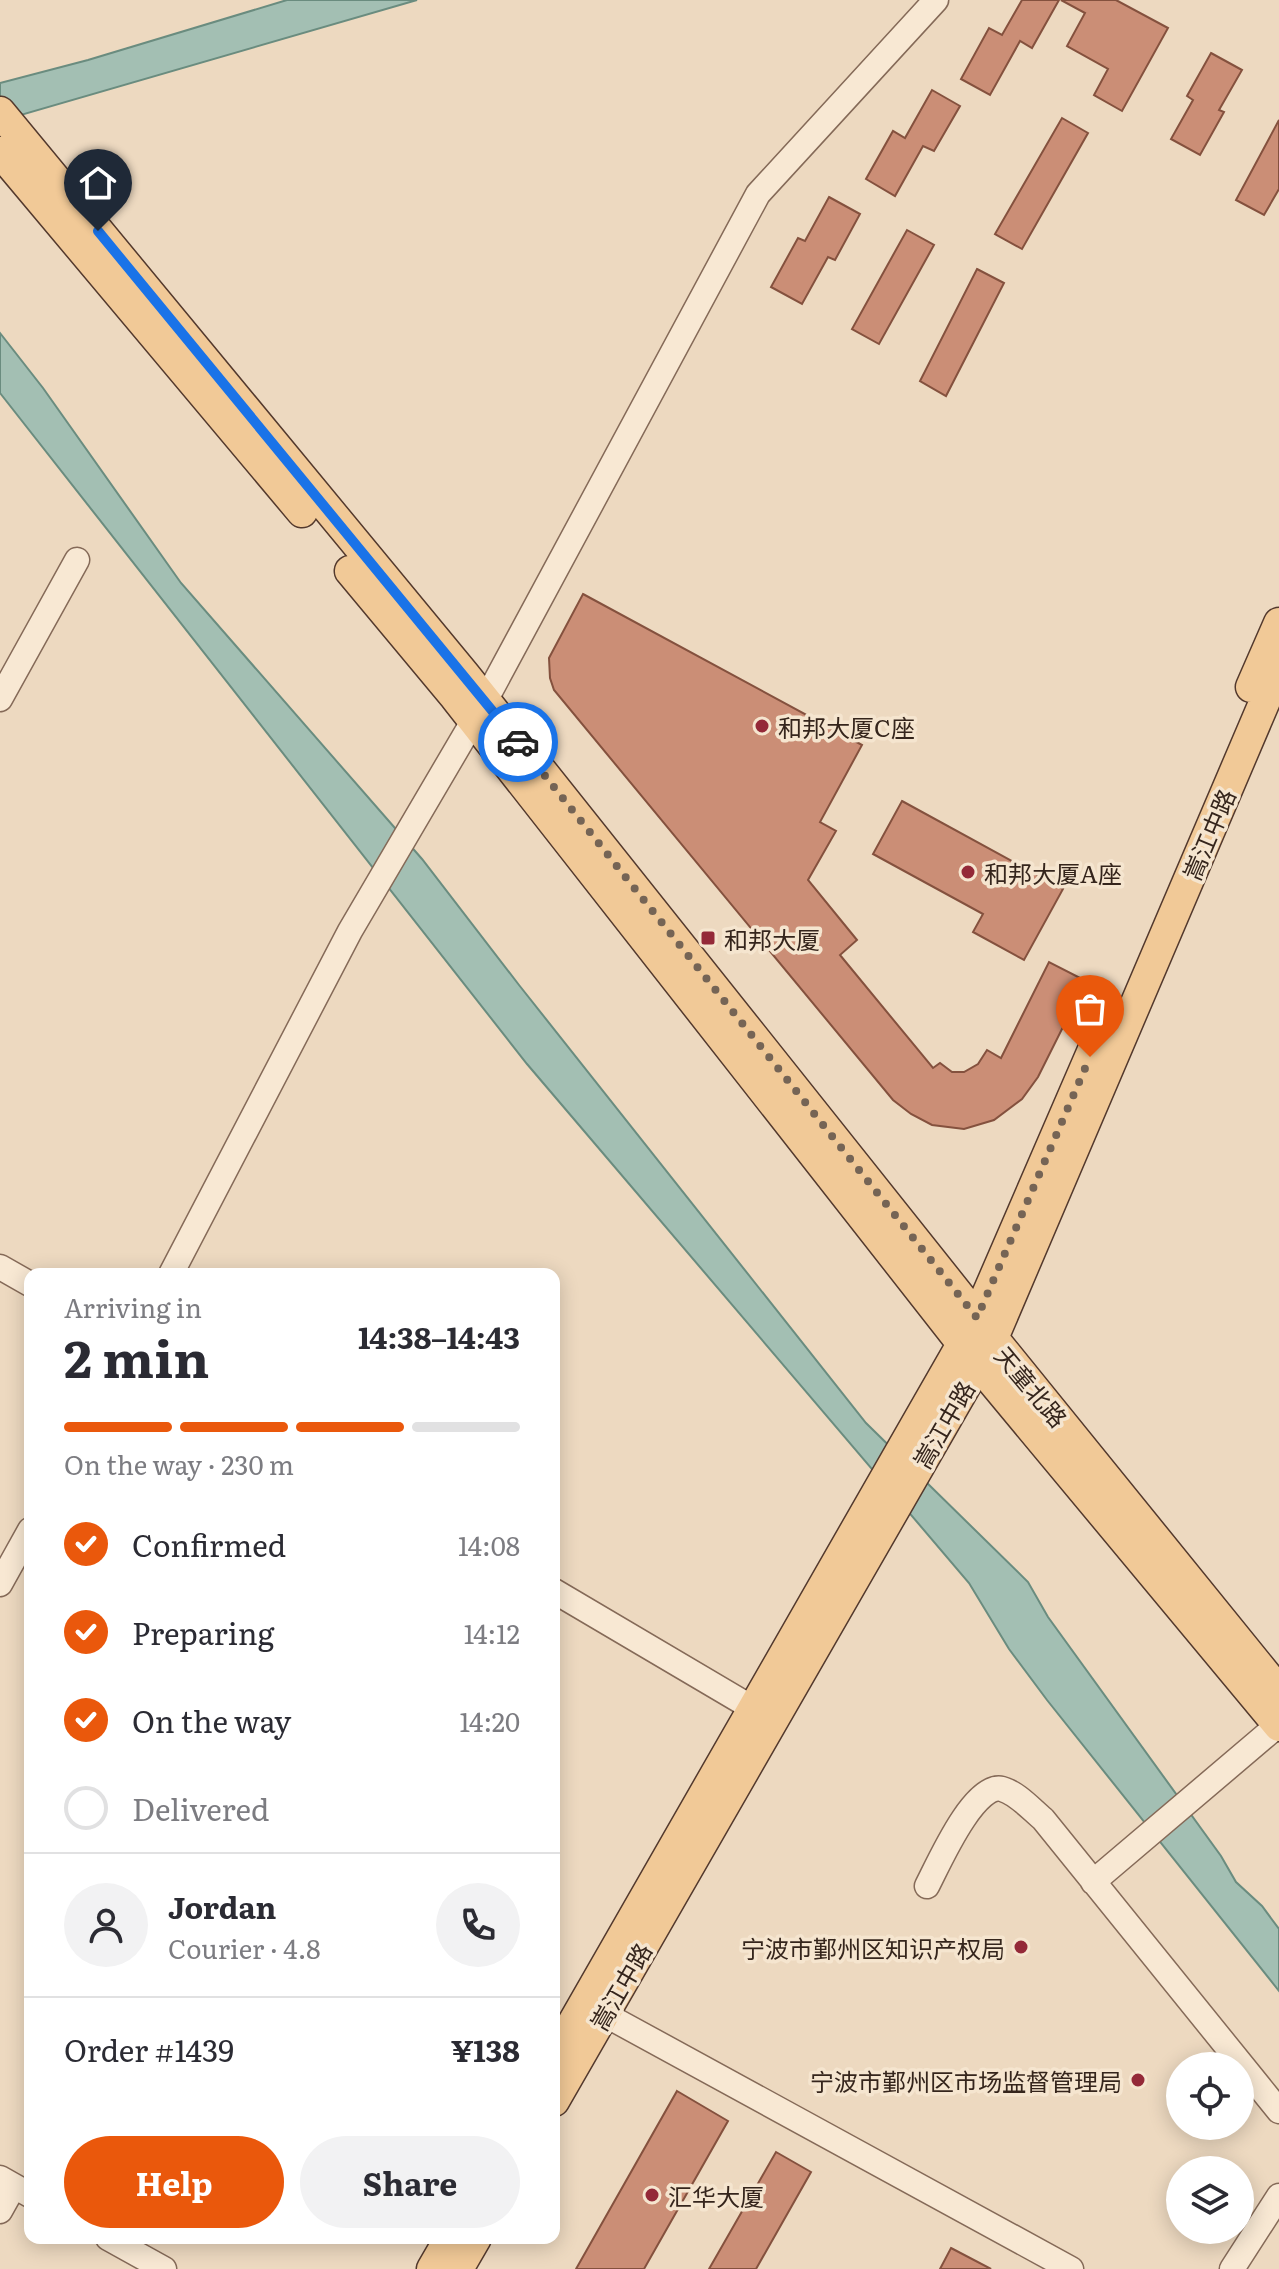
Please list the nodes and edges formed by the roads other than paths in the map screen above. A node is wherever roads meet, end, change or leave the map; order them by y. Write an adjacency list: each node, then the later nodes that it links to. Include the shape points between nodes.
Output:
1 (936, 0): 9 (street, via 758,194)
2 (0, 112): 4 (main road, 天童北路)
3 (0, 152): 4 (main road, 天童北路)
4 (307, 502): 9 (main road, 天童北路)
5 (77, 560): 8 (street)
6 (1279, 623): 13 (main road, 嵩江中路)
7 (1279, 668): 13 (main road, 嵩江中路)
8 (0, 699)
9 (471, 706): 11 (street); 13 (main road, 天童北路)
10 (0, 1267): 12 (street)
11 (174, 1268)
12 (24, 1281)
13 (977, 1341): 17 (main road, 天童北路); 18 (main road, 嵩江中路); 18 (main road, 嵩江中路, via 933,1442 864,1562); 19 (main road)
14 (24, 1541): 15 (street)
15 (0, 1584)
16 (560, 1595): 18 (street)
17 (1279, 1691)
18 (762, 1714): 22 (main road, 嵩江中路); 23 (main road, 嵩江中路)
19 (1279, 1726): 20 (street)
20 (1093, 1882): 21 (street, via 1043,1819 1001,1788 973,1803); 25 (street)
21 (927, 1886)
22 (604, 2014): 24 (main road, 嵩江中路); 35 (street)
23 (560, 2046)
24 (560, 2091)
25 (1279, 2111)
26 (15, 2186): 28 (street)
27 (1279, 2196): 36 (street)
28 (0, 2211)
29 (119, 2244): 32 (street)
30 (447, 2244): 33 (main road)
31 (473, 2244): 34 (main road)
32 (164, 2269)
33 (432, 2269)
34 (458, 2269)
35 (1071, 2269)
36 (1232, 2269)

